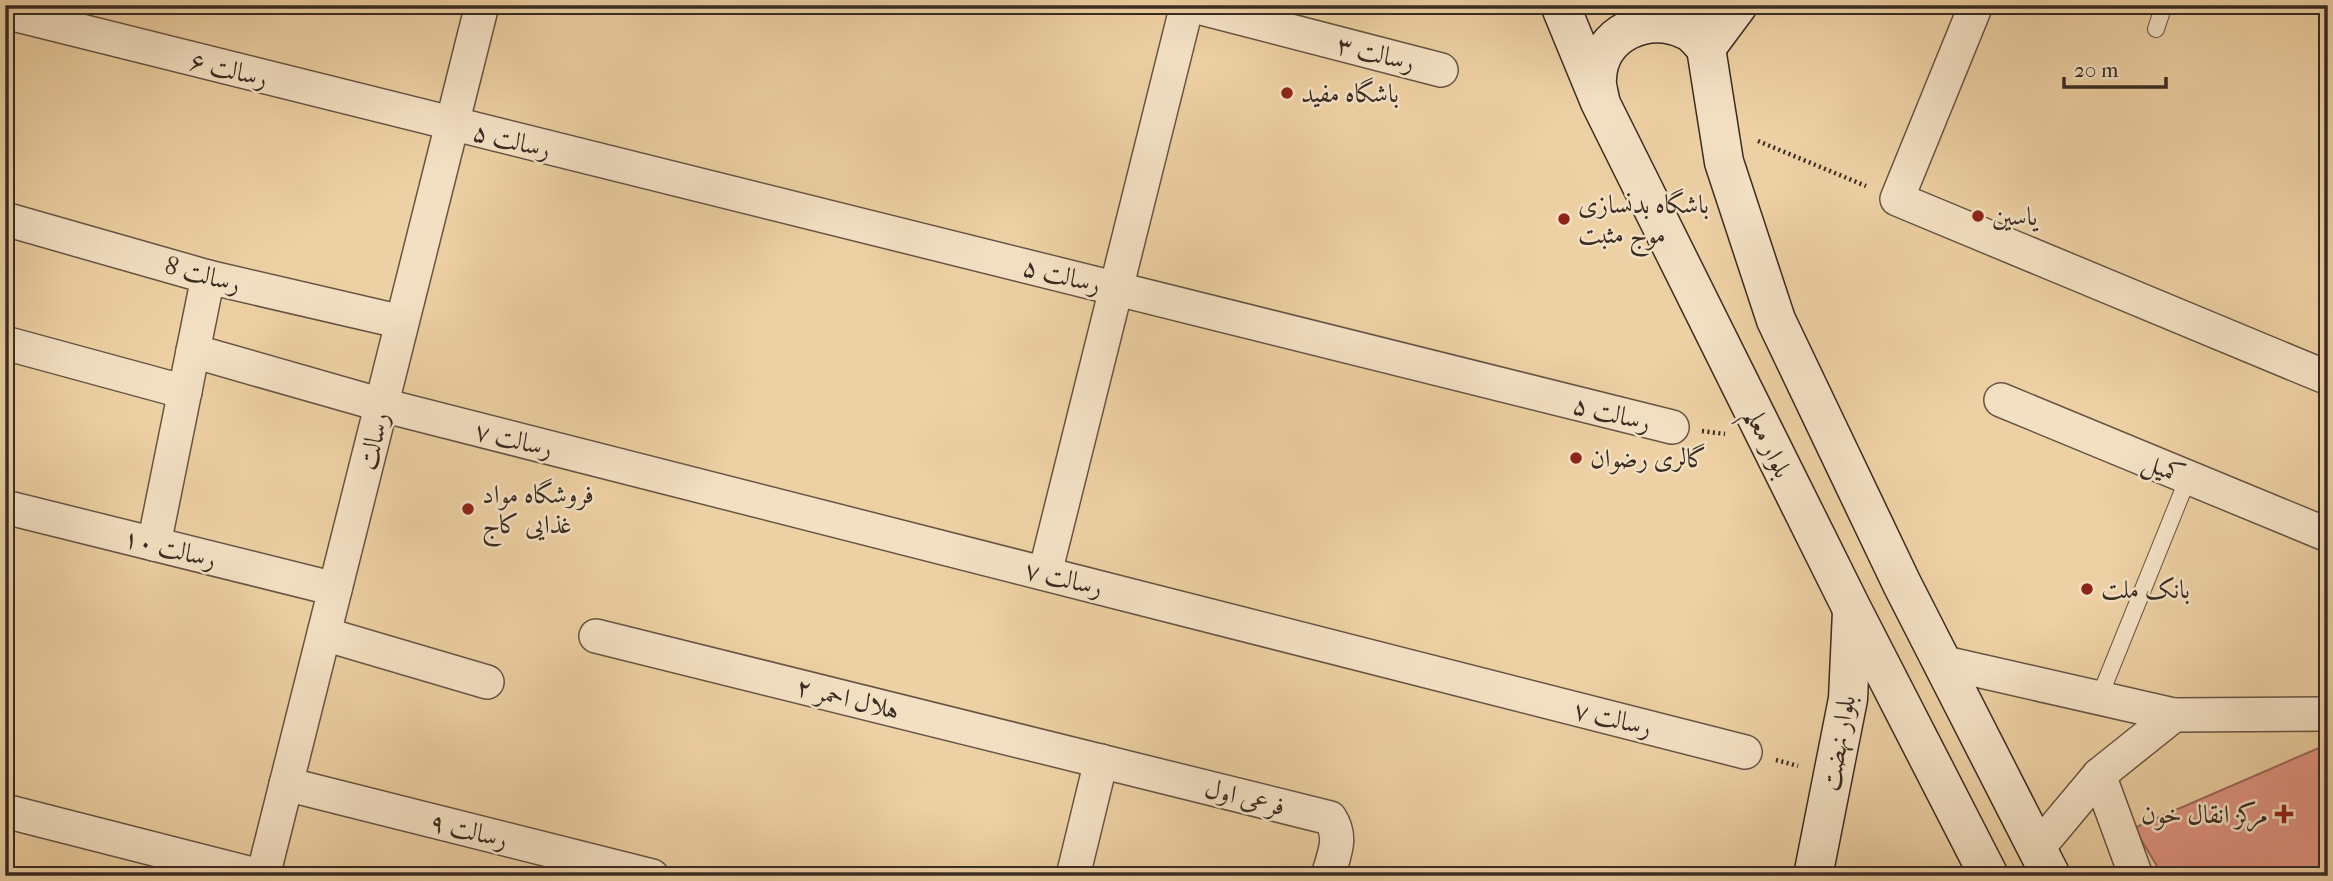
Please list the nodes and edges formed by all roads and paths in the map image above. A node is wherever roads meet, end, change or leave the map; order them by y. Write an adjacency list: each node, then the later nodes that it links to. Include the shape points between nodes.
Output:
1 (482, 5): 14 (street, رسالت)
2 (1189, 5): 11 (street, رسالت ۳); 18 (street)
3 (1560, 5): 12 (main road, بلوار معلم)
4 (1705, 5): 10 (main road)
5 (1738, 5): 10 (main road)
6 (1976, 5): 15 (street)
7 (2164, 5): 9 (lane)
8 (5, 12): 14 (street, رسالت ۶)
9 (2156, 29)
10 (1706, 48): 12 (main road, via 1689,30 1665,22 1640,24 1619,35 1603,54 1597,78); 13 (main road)
11 (1441, 70)
12 (1600, 102): 27 (main road, بلوار معلم)
13 (1718, 124): 15 (path); 37 (main road, via 1724,162 1776,320)
14 (452, 126): 18 (street, رسالت ۵); 19 (street, رسالت)
15 (1897, 199): 22 (street)
16 (5, 219): 17 (street, رسالت 8)
17 (208, 277): 19 (street, رسالت 8); 21 (street)
18 (1116, 288): 26 (street, رسالت ۵); 32 (street)
19 (402, 322): 25 (street, رسالت)
20 (5, 343): 23 (street)
21 (193, 351): 23 (street); 25 (street, رسالت ۷)
22 (2328, 378)
23 (185, 392): 31 (street)
24 (2001, 400): 28 (street, کمیل)
25 (382, 405): 32 (street, رسالت ۷); 33 (street, رسالت)
26 (1672, 428): 27 (path)
27 (1768, 439): 34 (main road, بلوار معلم)
28 (2188, 478): 30 (street, کمیل); 39 (lane)
29 (5, 507): 31 (street, رسالت ۱۰)
30 (2328, 536)
31 (154, 544): 33 (street, رسالت ۱۰)
32 (1045, 573): 42 (street, رسالت ۷)
33 (335, 589): 35 (street, رسالت)
34 (1852, 609): 45 (main road, بلوار نهضت, via 1848,699); 54 (main road, بلوار معلم)
35 (324, 634): 38 (street); 46 (street, رسالت)
36 (596, 636): 43 (street, هلال احمر ۲)
37 (1941, 662): 39 (street); 48 (main road)
38 (487, 682)
39 (2099, 698): 41 (street)
40 (2328, 714): 41 (street)
41 (2174, 715): 44 (street)
42 (1745, 752): 45 (path)
43 (1101, 761): 51 (street); 52 (street, فرعی اول, via 1330,818 1338,836)
44 (2099, 775): 48 (street); 55 (street)
45 (1833, 776): 53 (main road, بلوار نهضت)
46 (286, 784): 49 (street, رسالت); 50 (street, رسالت ۹)
47 (5, 811): 49 (street)
48 (2044, 862)
49 (262, 876)
50 (652, 876)
51 (1073, 876)
52 (1328, 876)
53 (1813, 876)
54 (1989, 876)
55 (2136, 876)

